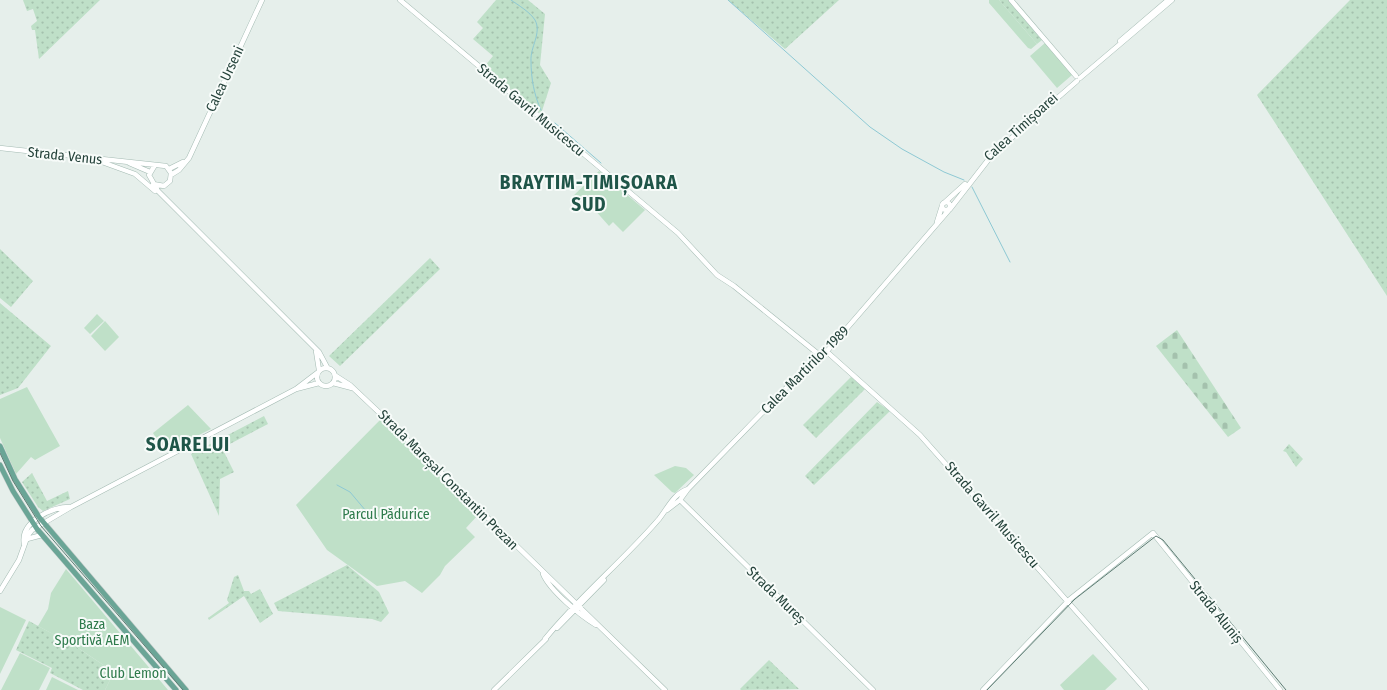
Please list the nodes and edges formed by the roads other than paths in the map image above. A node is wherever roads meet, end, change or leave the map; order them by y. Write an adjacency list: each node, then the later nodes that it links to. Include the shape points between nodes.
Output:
1 (262, 0): 8 (street, Calea Urseni)
2 (400, 0): 24 (street, Strada Gavril Musicescu, via 678,233 724,280)
3 (1011, 0): 6 (street)
4 (1168, 0): 6 (street, Calea Timișoarei)
5 (1172, 0): 6 (street, Calea Timișoarei)
6 (1077, 78): 15 (street, Calea Timișoarei, via 999,144)
7 (0, 149): 9 (street, Strada Venus)
8 (189, 158): 12 (street); 14 (street, Calea Urseni)
9 (96, 160): 10 (street, Strada Venus); 18 (street, via 135,174)
10 (129, 163): 11 (street, Strada Venus); 13 (street, Strada Venus)
11 (155, 165): 12 (street, via 162,164); 13 (street)
12 (169, 169): 14 (street)
13 (150, 172): 16 (street)
14 (171, 175): 17 (street)
15 (971, 178): 19 (street, Calea Martirilor 1989); 20 (street, Calea Martirilor 1989)
16 (153, 184): 17 (street); 18 (street)
17 (164, 186): 18 (street)
18 (166, 201): 22 (street)
19 (943, 205): 20 (street, via 949,204); 21 (street, Calea Martirilor 1989)
20 (949, 209): 21 (street, Calea Martirilor 1989)
21 (936, 223): 23 (street, Calea Martirilor 1989)
22 (316, 350): 25 (street); 26 (street)
23 (826, 351): 24 (street, Calea Martirilor 1989); 46 (street, Strada Gavril Musicescu, via 918,433)
24 (822, 356): 34 (street, Calea Martirilor 1989, via 794,380)
25 (328, 367): 26 (street); 27 (street)
26 (318, 372): 28 (street); 31 (street)
27 (336, 376): 29 (street); 30 (street, Strada Mareșal Constantin Prezan)
28 (319, 383): 29 (street, via 325,386); 31 (street)
29 (333, 383): 30 (street, Strada Mareșal Constantin Prezan)
30 (352, 388): 47 (street, Strada Mareșal Constantin Prezan)
31 (296, 389): 36 (street)
32 (0, 446): 38 (main road, via 15,479)
33 (0, 465): 39 (main road)
34 (688, 489): 35 (street, Calea Martirilor 1989); 37 (street, Calea Martirilor 1989, via 680,493)
35 (680, 500): 37 (street, Calea Martirilor 1989); 52 (street, Strada Mureș)
36 (71, 507): 38 (street, via 64,506); 40 (street)
37 (667, 510): 47 (street, Calea Martirilor 1989)
38 (39, 517): 39 (street); 40 (main road)
39 (32, 522): 41 (main road); 44 (street, via 24,531)
40 (45, 524): 41 (street); 49 (main road)
41 (36, 528): 42 (main road); 43 (street)
42 (42, 535): 43 (street); 48 (main road)
43 (27, 538): 44 (street)
44 (24, 544): 45 (street, via 19,560)
45 (0, 592)
46 (1068, 601): 53 (street); 54 (street, Strada Gavril Musicescu); 55 (street, Strada Aluniș, via 1153,533)
47 (577, 607): 50 (street, Calea Martirilor 1989); 51 (street, Strada Mareșal Constantin Prezan)
48 (176, 690)
49 (186, 690)
50 (494, 690)
51 (665, 690)
52 (873, 690)
53 (983, 690)
54 (1146, 690)
55 (1280, 690)

